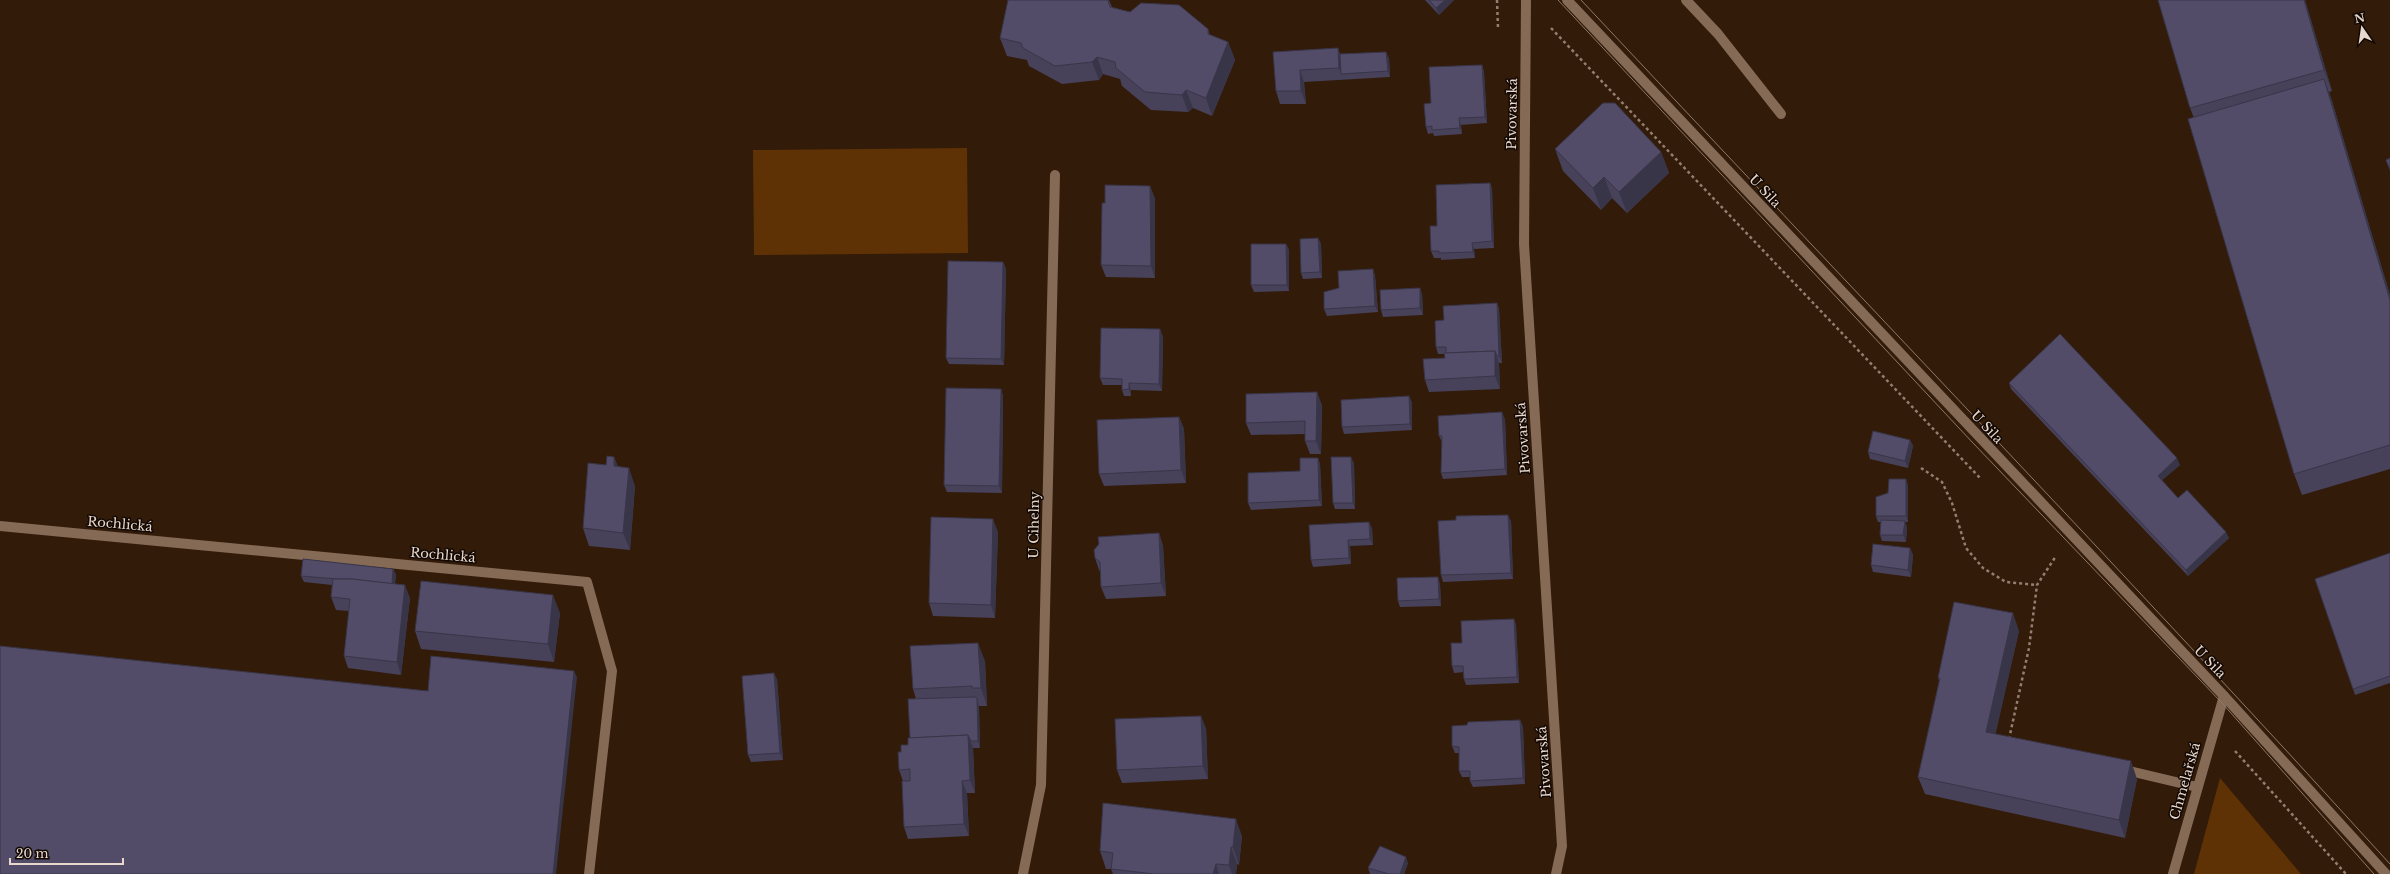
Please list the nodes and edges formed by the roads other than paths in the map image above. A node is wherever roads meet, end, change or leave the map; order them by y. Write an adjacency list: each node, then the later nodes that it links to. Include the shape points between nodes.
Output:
1 (1526, 0): 12 (street, Pivovarská, via 1524,244 1562,846)
2 (1567, 0): 7 (street, U Sila)
3 (1686, 0): 4 (street, via 1718,34)
4 (1781, 114)
5 (1055, 175): 11 (street, U Cihelny, via 1041,785)
6 (0, 526): 10 (street, Rochlická, via 587,582 612,671)
7 (2224, 696): 9 (street, Chmelařská); 14 (street, U Sila)
8 (2109, 766): 9 (street)
9 (2198, 787): 13 (street, Chmelařská)
10 (589, 874)
11 (1023, 874)
12 (1556, 874)
13 (2173, 874)
14 (2386, 874)

